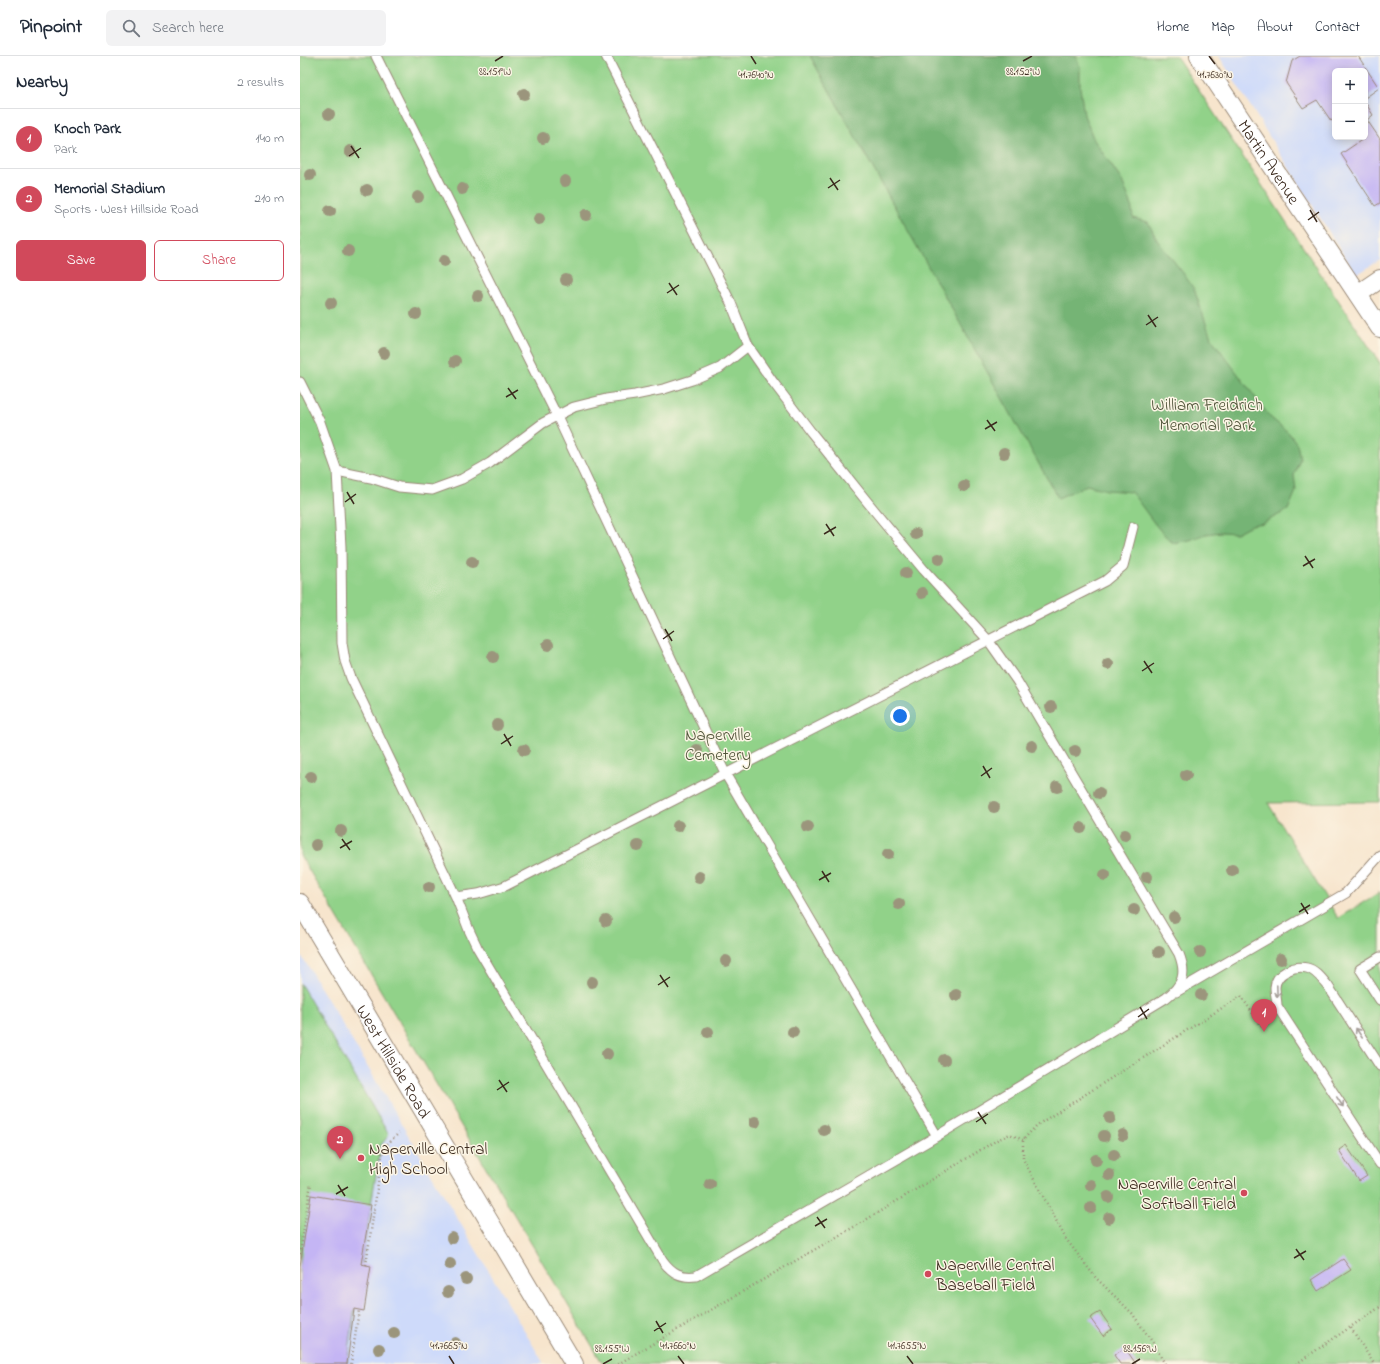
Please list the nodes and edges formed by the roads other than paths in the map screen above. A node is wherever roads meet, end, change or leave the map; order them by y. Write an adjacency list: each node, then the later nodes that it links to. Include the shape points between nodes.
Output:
1 (376, 56): 9 (lane)
2 (606, 56): 7 (lane, via 731,303)
3 (1200, 56): 5 (street, Martin Avenue)
4 (1380, 279): 5 (street)
5 (1358, 294): 6 (street, Martin Avenue)
6 (1380, 328)
7 (748, 346): 9 (lane, via 720,368 692,380 664,389 574,407); 12 (lane, via 868,504)
8 (300, 382): 10 (lane, via 320,422)
9 (557, 416): 10 (lane, via 543,423 490,463 462,479 432,490 399,487); 13 (lane)
10 (337, 471): 15 (lane, via 342,643 345,661)
11 (1133, 526): 12 (lane, via 1123,566 1105,581)
12 (988, 640): 13 (lane); 18 (lane, via 1017,681 1179,954 1182,981)
13 (726, 775): 15 (lane, via 504,886); 21 (lane)
14 (1380, 855): 18 (lane, via 1346,893)
15 (456, 898): 21 (lane, via 481,954 663,1261 678,1275 696,1276)
16 (300, 903): 23 (street, West Hillside Road)
17 (1380, 956): 19 (lane, via 1360,969)
18 (1166, 998): 21 (lane)
19 (1380, 1000)
20 (1380, 1066): 22 (lane, one-way to 22, via 1318,973 1307,968 1295,968 1283,973 1275,987 1277,1006)
21 (937, 1136)
22 (1380, 1164)
23 (574, 1364)

